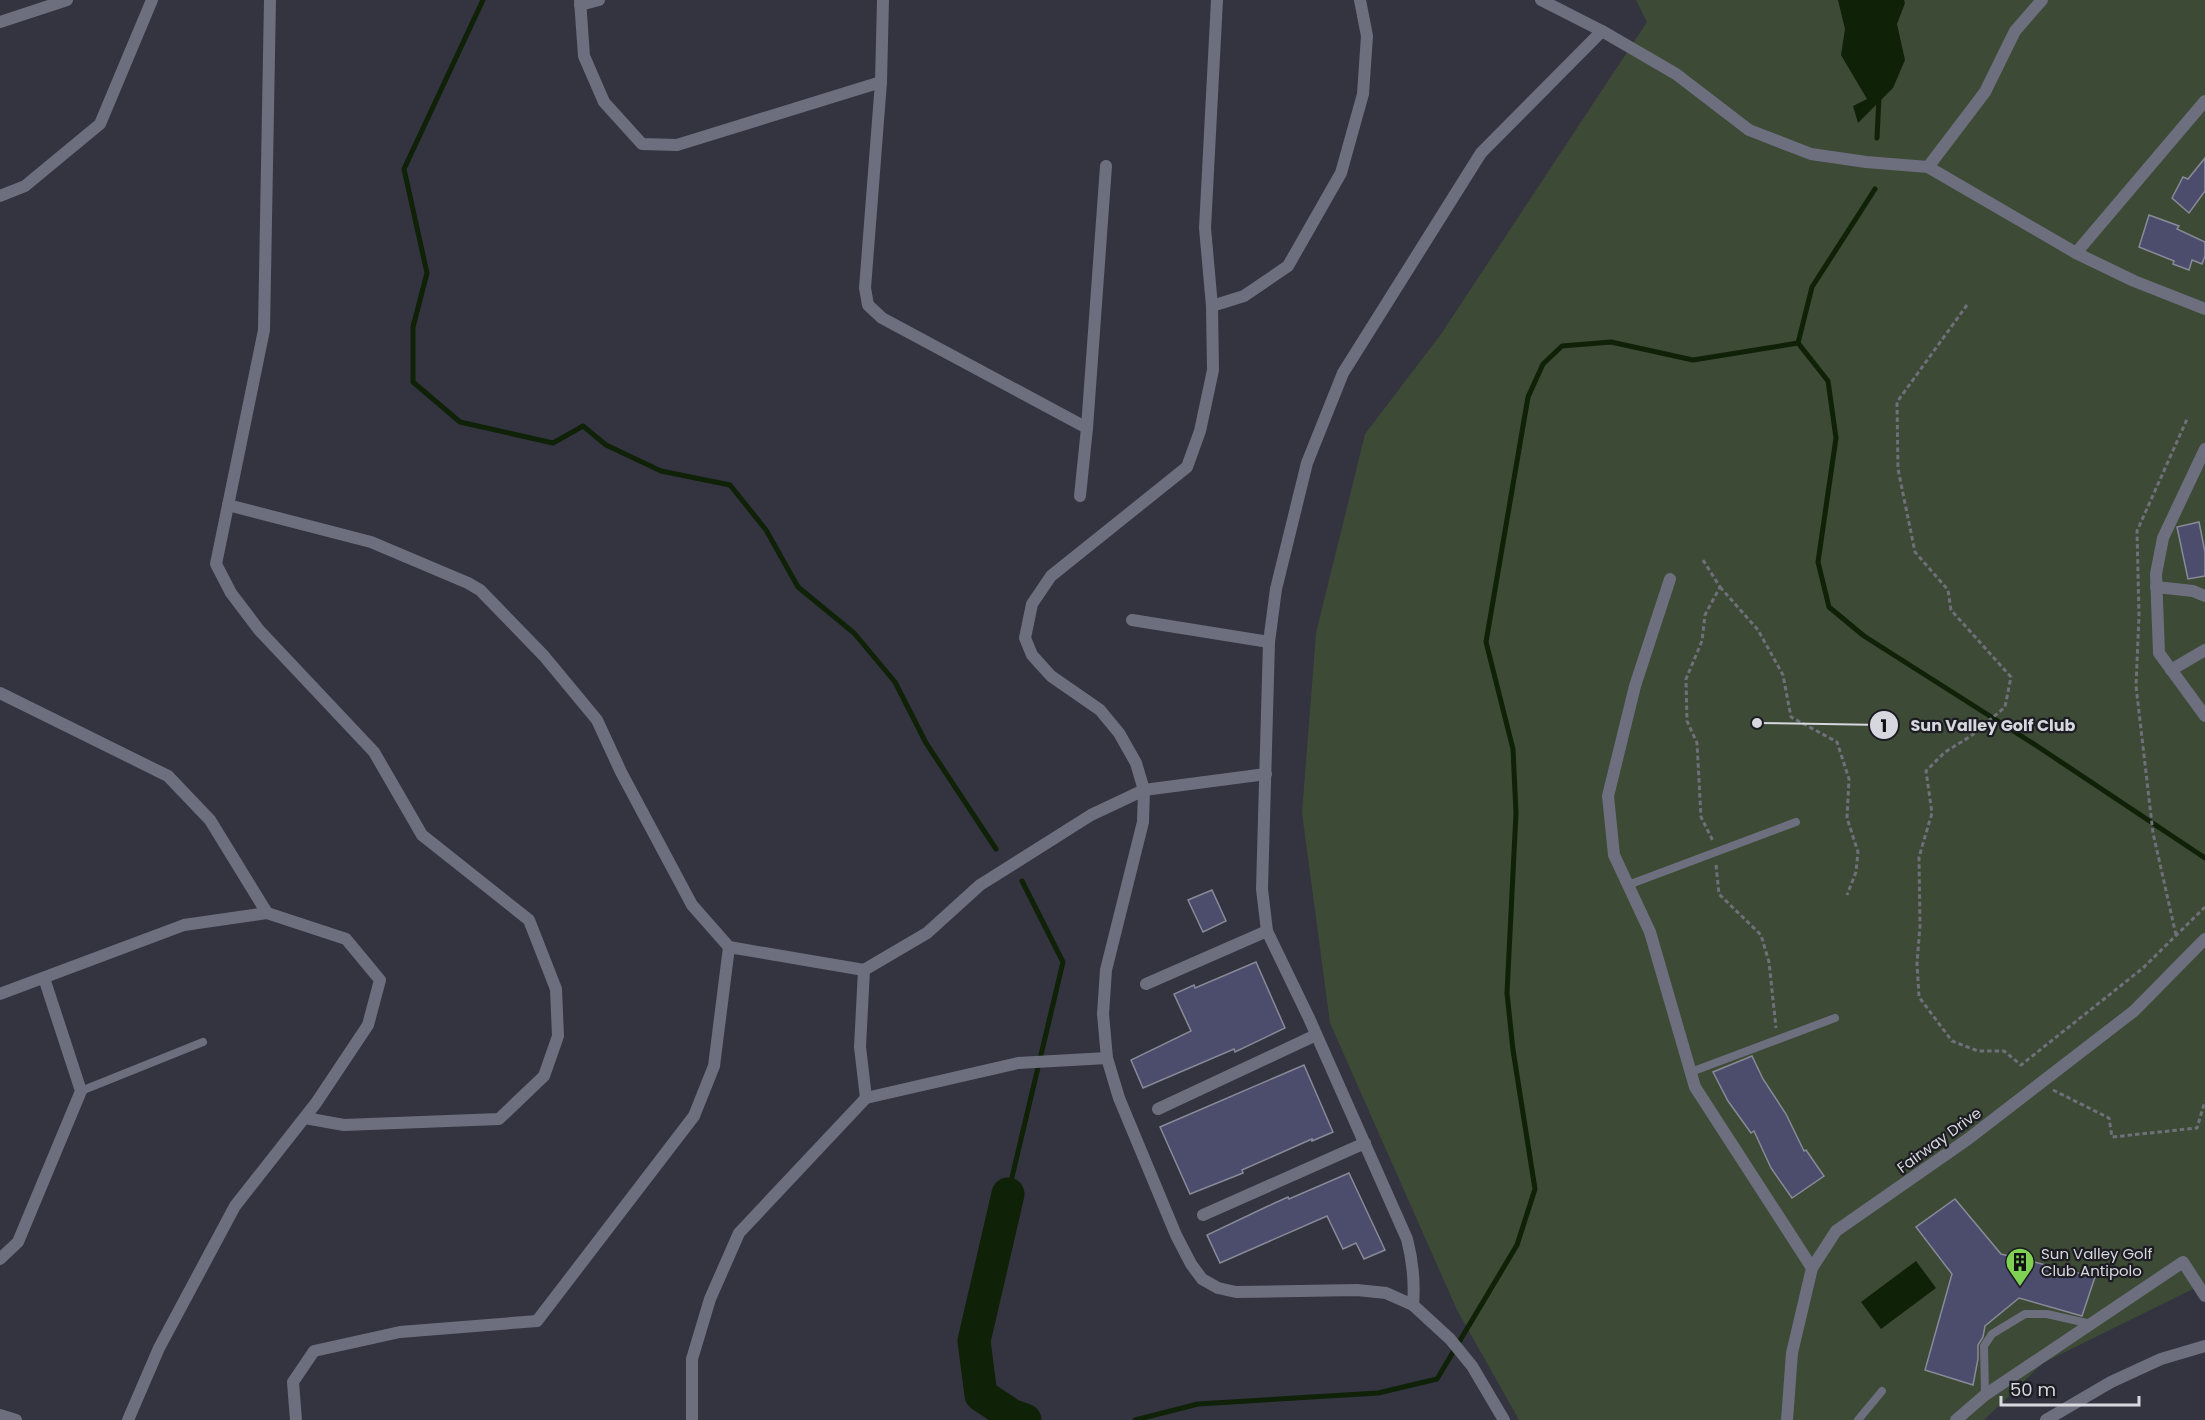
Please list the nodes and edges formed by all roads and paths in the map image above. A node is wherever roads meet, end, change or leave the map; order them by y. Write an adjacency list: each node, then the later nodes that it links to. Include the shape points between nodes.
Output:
1 (67, 0): 11 (street)
2 (152, 0): 17 (street, via 100,124 25,186)
3 (270, 0): 26 (street, via 264,330)
4 (599, 0): 10 (street)
5 (882, 0): 13 (street)
6 (1216, 0): 20 (street, via 1205,228)
7 (1360, 0): 20 (street, via 1366,36 1363,94 1341,173 1288,266 1244,296)
8 (1541, 0): 12 (street)
9 (2042, 0): 16 (street, via 2015,31 1985,92)
10 (580, 3): 13 (street, via 584,56 604,102 642,144 677,145)
11 (0, 22)
12 (1602, 32): 16 (street, via 1676,74 1749,130 1811,154); 33 (street, via 1481,153 1343,373 1307,463 1276,589)
13 (881, 82): 23 (street, via 865,288 868,305 882,318)
14 (2205, 101): 18 (street)
15 (1106, 166): 23 (street)
16 (1928, 166): 18 (street)
17 (0, 196)
18 (2076, 253): 21 (street)
19 (1967, 305): 48 (path, via 1897,402 1898,469 1915,552 1948,590 1951,610 2011,677 2005,707 1926,771 1932,813 1919,857 1919,997 1953,1041 1978,1051 2004,1051 2021,1065 2143,968)
20 (1212, 306): 39 (street, via 1213,370 1200,432 1187,467 1051,576 1032,604 1024,638 1032,655 1051,676 1100,710 1119,733 1136,763)
21 (2205, 309)
22 (2188, 417): 48 (path, via 2137,531 2136,686 2153,833)
23 (1087, 428): 25 (street)
24 (2205, 449): 30 (street, via 2163,538)
25 (1080, 496)
26 (228, 505): 50 (street, via 371,542 480,590 544,656 597,720 692,905); 66 (street, via 216,564 231,593 259,630 374,752 422,835 529,920 556,988 558,1036 544,1076 499,1119 344,1125)
27 (1703, 560): 29 (path)
28 (1670, 579): 43 (street, via 1635,686 1608,796 1614,855)
29 (1720, 587): 41 (path, via 1705,615 1702,641 1686,679 1687,721 1697,743 1701,818); 44 (path, via 1758,630 1783,675 1791,717 1837,742 1849,779 1847,818 1858,852 1856,872)
30 (2156, 587): 31 (street); 35 (street, via 2158,653)
31 (2205, 596)
32 (1132, 620): 33 (street)
33 (1269, 642): 38 (street)
34 (2205, 650): 35 (street)
35 (2171, 670): 37 (street)
36 (0, 693): 46 (street, via 168,776 210,820)
37 (2205, 716)
38 (1266, 774): 39 (street); 47 (street, via 1262,890)
39 (1144, 790): 51 (street, via 1091,815 980,885 927,933); 59 (street, via 1143,822 1106,970)
40 (1796, 822): 43 (lane)
41 (1714, 851)
42 (1716, 862): 57 (path, via 1719,894 1761,936 1769,962)
43 (1628, 885): 60 (street, via 1650,932)
44 (1846, 895)
45 (2205, 907): 48 (path)
46 (267, 913): 52 (street, via 184,925); 66 (street, via 346,939 380,980 369,1025)
47 (1267, 931): 53 (street); 56 (street)
48 (2176, 936)
49 (2205, 939): 70 (street, Fairway Drive, via 2134,1011 1968,1139 1836,1231)
50 (729, 947): 51 (street); 80 (street, via 714,1066 694,1116 537,1321 400,1332 314,1351 293,1382)
51 (864, 970): 63 (street, via 860,1047)
52 (44, 978): 54 (street); 62 (street)
53 (1146, 984)
54 (0, 994)
55 (1835, 1018): 60 (lane)
56 (1316, 1035): 65 (street); 67 (street)
57 (1776, 1035)
58 (203, 1042): 62 (lane)
59 (1107, 1058): 63 (street, via 1018,1063); 72 (street, via 1119,1098 1176,1235 1202,1279 1236,1292 1357,1290 1386,1293)
60 (1691, 1072): 70 (street, via 1695,1087)
61 (2046, 1087): 64 (path, via 2109,1118 2112,1137 2197,1128)
62 (81, 1091): 69 (street, via 18,1242)
63 (866, 1098): 81 (street, via 739,1233 710,1299 692,1359)
64 (2205, 1101)
65 (1158, 1109)
66 (305, 1118): 79 (street, via 235,1206 159,1348)
67 (1365, 1143): 68 (street); 72 (street, via 1407,1239 1415,1283)
68 (1203, 1215)
69 (0, 1258)
70 (1812, 1268): 83 (street, Fairway Drive, via 1792,1353)
71 (2205, 1296): 73 (street, via 2183,1262)
72 (1413, 1305): 82 (street, via 1472,1366)
73 (2092, 1324): 76 (street); 76 (lane, via 2047,1314 2025,1314 1992,1334 1984,1346)
74 (2205, 1346): 86 (street, via 2162,1359 2111,1382)
75 (1882, 1391): 84 (lane)
76 (1984, 1395): 85 (street)
77 (0, 1414): 78 (street)
78 (16, 1420)
79 (128, 1420)
80 (296, 1420)
81 (692, 1420)
82 (1504, 1420)
83 (1787, 1420)
84 (1858, 1420)
85 (1956, 1420)
86 (2046, 1420)

